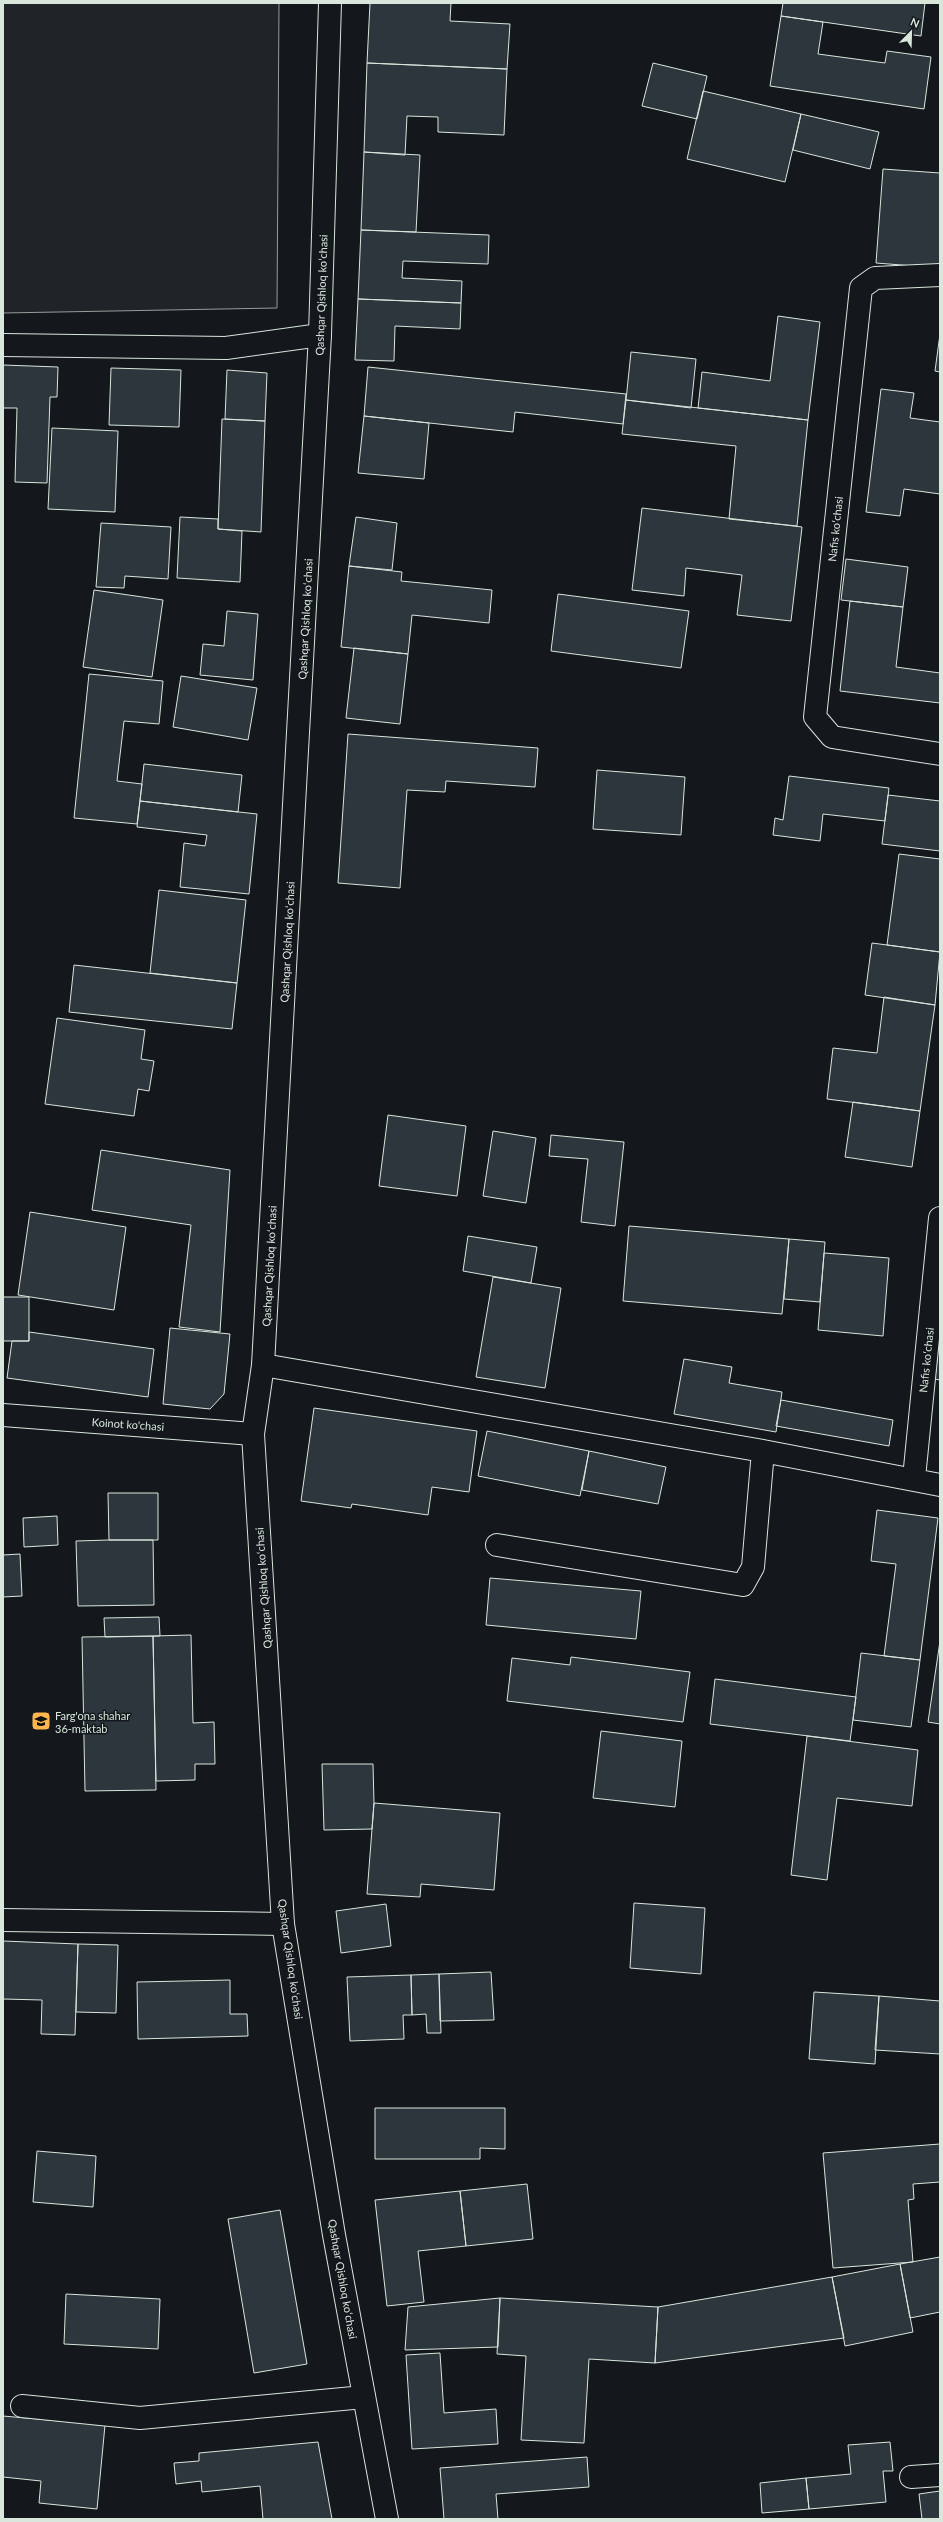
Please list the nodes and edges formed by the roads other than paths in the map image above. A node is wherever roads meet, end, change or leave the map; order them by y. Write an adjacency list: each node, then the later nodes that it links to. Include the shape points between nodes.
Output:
1 (330, 3): 3 (main road, Qashqar Qishloq koʻchasi)
2 (940, 275): 5 (main road, Nafis koʻchasi, via 875,278 861,288 815,717 832,737)
3 (320, 335): 4 (main road, via 226,348); 7 (main road, Qashqar Qishloq koʻchasi)
4 (3, 345)
5 (940, 754)
6 (940, 1218): 11 (main road, Nafis koʻchasi)
7 (263, 1365): 9 (main road, Qashqar Qishloq koʻchasi); 10 (main road)
8 (3, 1415): 9 (main road, Koinot ko'chasi)
9 (254, 1434): 15 (main road, Qashqar Qishloq koʻchasi)
10 (764, 1451): 11 (main road); 13 (main road, via 753,1567 743,1585)
11 (914, 1478): 12 (main road)
12 (940, 1485)
13 (497, 1545)
14 (3, 1920): 15 (main road)
15 (283, 1924): 16 (main road, Qashqar Qishloq koʻchasi, via 334,2235)
16 (364, 2397): 17 (main road, via 140,2418); 20 (main road, Qashqar Qishloq koʻchasi)
17 (22, 2406)
18 (940, 2475): 19 (main road)
19 (911, 2477)
20 (387, 2519)

